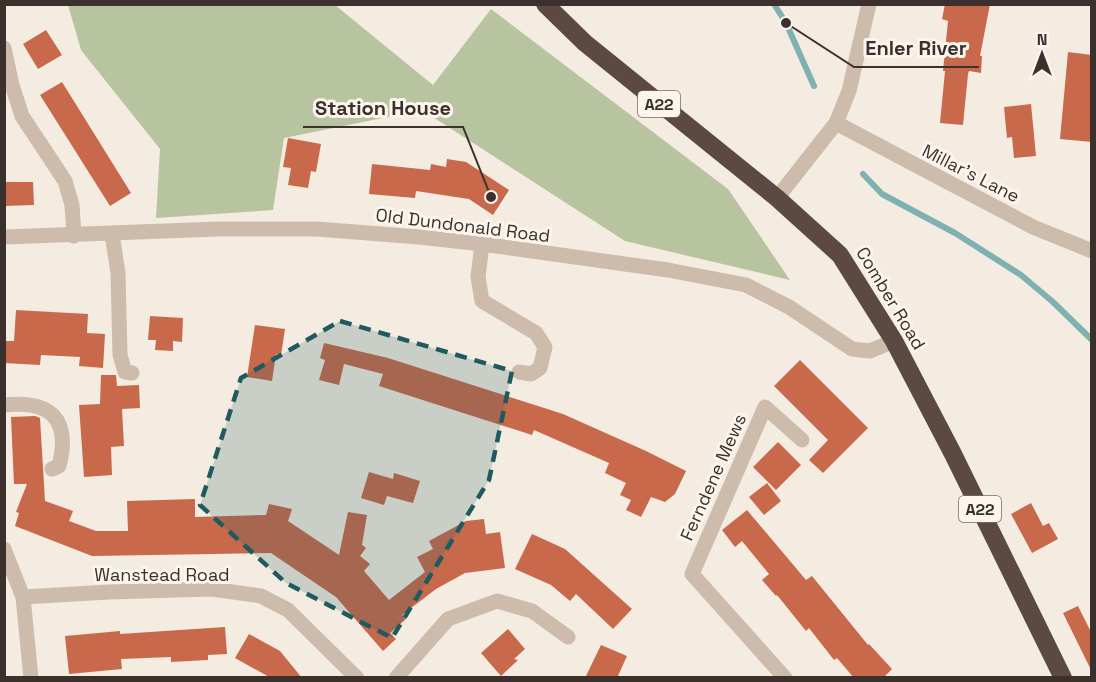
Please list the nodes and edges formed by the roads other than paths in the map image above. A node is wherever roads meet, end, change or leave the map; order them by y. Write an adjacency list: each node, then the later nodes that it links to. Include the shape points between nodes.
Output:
1 (544, 4): 6 (highway, Comber Road / A22, via 585,43)
2 (869, 4): 5 (street, via 849,91)
3 (4, 48): 4 (street)
4 (6, 69): 8 (street, via 22,116 65,181 72,205)
5 (836, 123): 6 (street); 11 (street, Millar's Lane, via 1033,227)
6 (777, 198): 12 (highway, Comber Road / A22, via 840,255)
7 (112, 234): 8 (street, Old Dundonald Road); 10 (street, Old Dundonald Road, via 317,229); 14 (street, via 118,273 120,355 125,372)
8 (74, 236): 9 (street, Old Dundonald Road)
9 (4, 237)
10 (482, 244): 12 (street, Old Dundonald Road, via 746,285 789,307 852,349 870,351); 13 (street, via 478,277 482,301 536,333 545,347 540,368 531,374)
11 (1092, 251)
12 (894, 341): 25 (highway, Comber Road / A22)
13 (519, 372)
14 (132, 373)
15 (4, 405): 17 (street, via 42,407 57,417 63,452 59,466)
16 (802, 440): 24 (street, Ferndene Mews, via 765,407 692,574)
17 (52, 469)
18 (4, 549): 19 (street)
19 (23, 597): 21 (street); 22 (street, Wanstead Road, via 212,589 261,596 288,609)
20 (568, 637): 23 (street, via 532,611 497,601 448,619)
21 (31, 678)
22 (357, 678)
23 (396, 678)
24 (785, 678)
25 (1063, 678)

